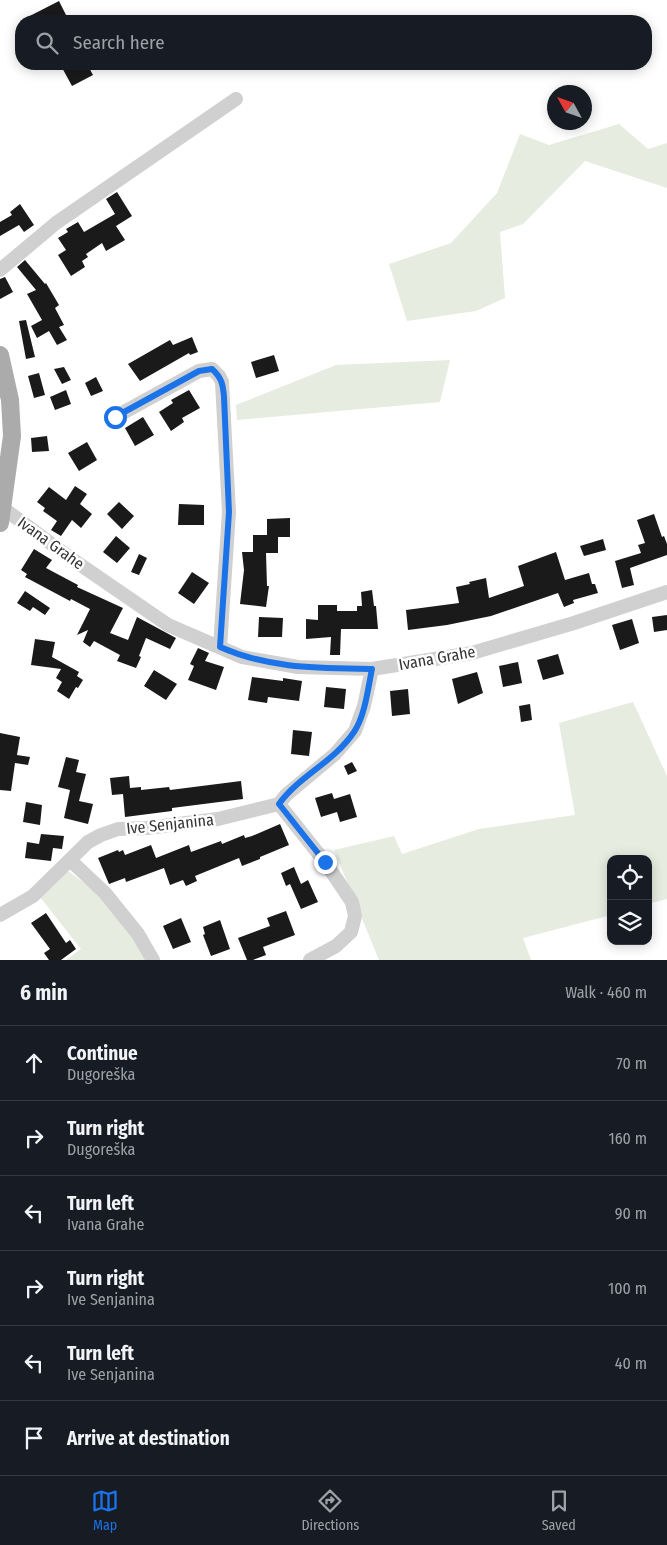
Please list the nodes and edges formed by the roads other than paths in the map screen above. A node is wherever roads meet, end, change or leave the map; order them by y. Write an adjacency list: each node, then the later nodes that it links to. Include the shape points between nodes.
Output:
1 (236, 99): 2 (street, via 56,223)
2 (0, 270)
3 (0, 356): 5 (main road, via 10,400 12,436)
4 (115, 417): 7 (street, via 199,371 212,369 222,382 229,512)
5 (1, 515): 7 (street, Ivana Grahe, via 168,625)
6 (667, 592): 8 (street, Ivana Grahe, via 472,653)
7 (220, 647): 8 (street, Ivana Grahe, via 242,657 298,667)
8 (372, 669): 9 (street, via 355,731 335,754)
9 (279, 804): 10 (street, Ive Senjanina, via 218,819 118,829 88,842); 13 (street, via 325,862 352,902 355,916 351,932 336,946)
10 (70, 860): 11 (street, Ive Senjanina, via 33,896); 12 (street, via 105,892 138,934)
11 (0, 915)
12 (153, 960)
13 (310, 960)

